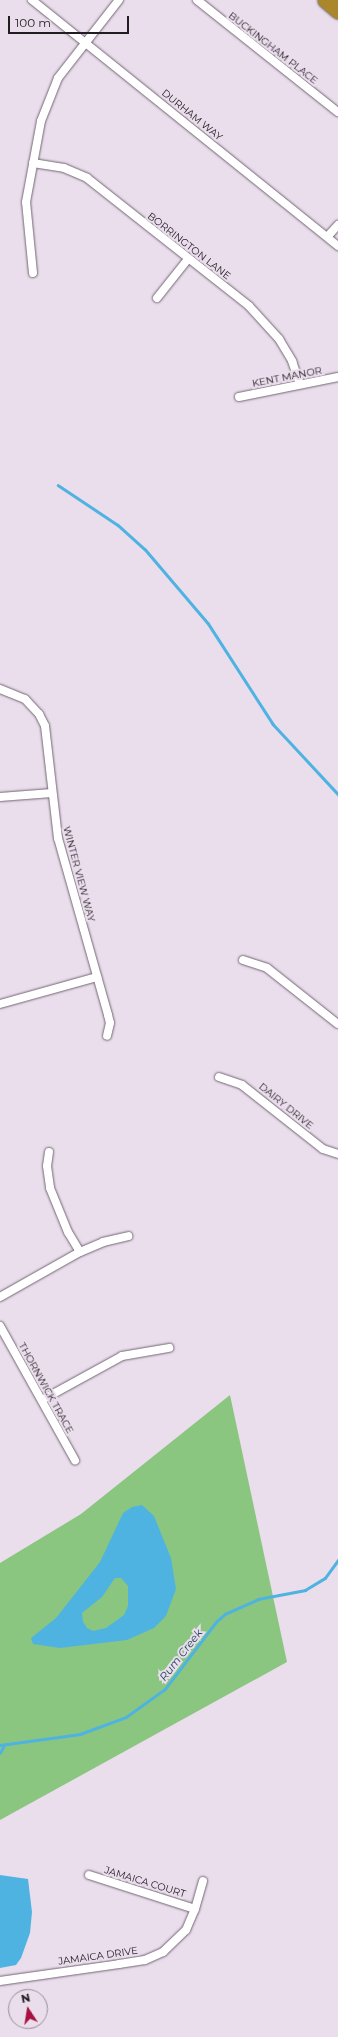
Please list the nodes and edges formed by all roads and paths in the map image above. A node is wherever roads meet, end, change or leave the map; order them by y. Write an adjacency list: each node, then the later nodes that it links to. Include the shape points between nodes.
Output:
1 (32, 0): 6 (street, DURHAM WAY)
2 (119, 0): 6 (street)
3 (197, 0): 7 (street, BUCKINGHAM PLACE)
4 (324, 0): 5 (highway)
5 (338, 11)
6 (85, 42): 8 (street, via 58,78 50,96); 10 (street, DURHAM WAY)
7 (338, 112)
8 (33, 164): 12 (street, BORRINGTON LANE, via 64,168 87,178); 13 (street, via 26,215)
9 (338, 225): 10 (street)
10 (328, 236): 11 (street, DURHAM WAY)
11 (338, 246)
12 (188, 259): 14 (street); 16 (street, BORRINGTON LANE, via 249,306 271,328 292,361)
13 (33, 273)
14 (157, 298)
15 (338, 377): 16 (street, KENT MANOR)
16 (300, 384): 17 (street, KENT MANOR)
17 (239, 397)
18 (0, 689): 19 (street, WINTER VIEW WAY, via 26,699 42,720 48,741)
19 (52, 794): 20 (street); 22 (street, WINTER VIEW WAY, via 61,852)
20 (0, 797)
21 (243, 960): 24 (street, via 267,968)
22 (97, 977): 23 (street); 25 (street, WINTER VIEW WAY, via 110,1023)
23 (0, 1004)
24 (338, 1024)
25 (107, 1036)
26 (219, 1078): 28 (street, DAIRY DRIVE, via 242,1085 323,1149)
27 (49, 1152): 30 (street, via 47,1174 50,1188 68,1232)
28 (338, 1154)
29 (128, 1236): 30 (street, via 103,1242)
30 (80, 1252): 31 (street)
31 (0, 1297)
32 (0, 1326): 34 (street, THORNWICK TRACE)
33 (169, 1348): 34 (street, via 122,1356)
34 (42, 1400): 35 (street, THORNWICK TRACE)
35 (75, 1460)
36 (89, 1875): 38 (street, JAMAICA COURT)
37 (203, 1881): 38 (street, JAMAICA DRIVE)
38 (195, 1909): 39 (street, JAMAICA DRIVE, via 186,1930 175,1944 145,1960)
39 (0, 1981)

